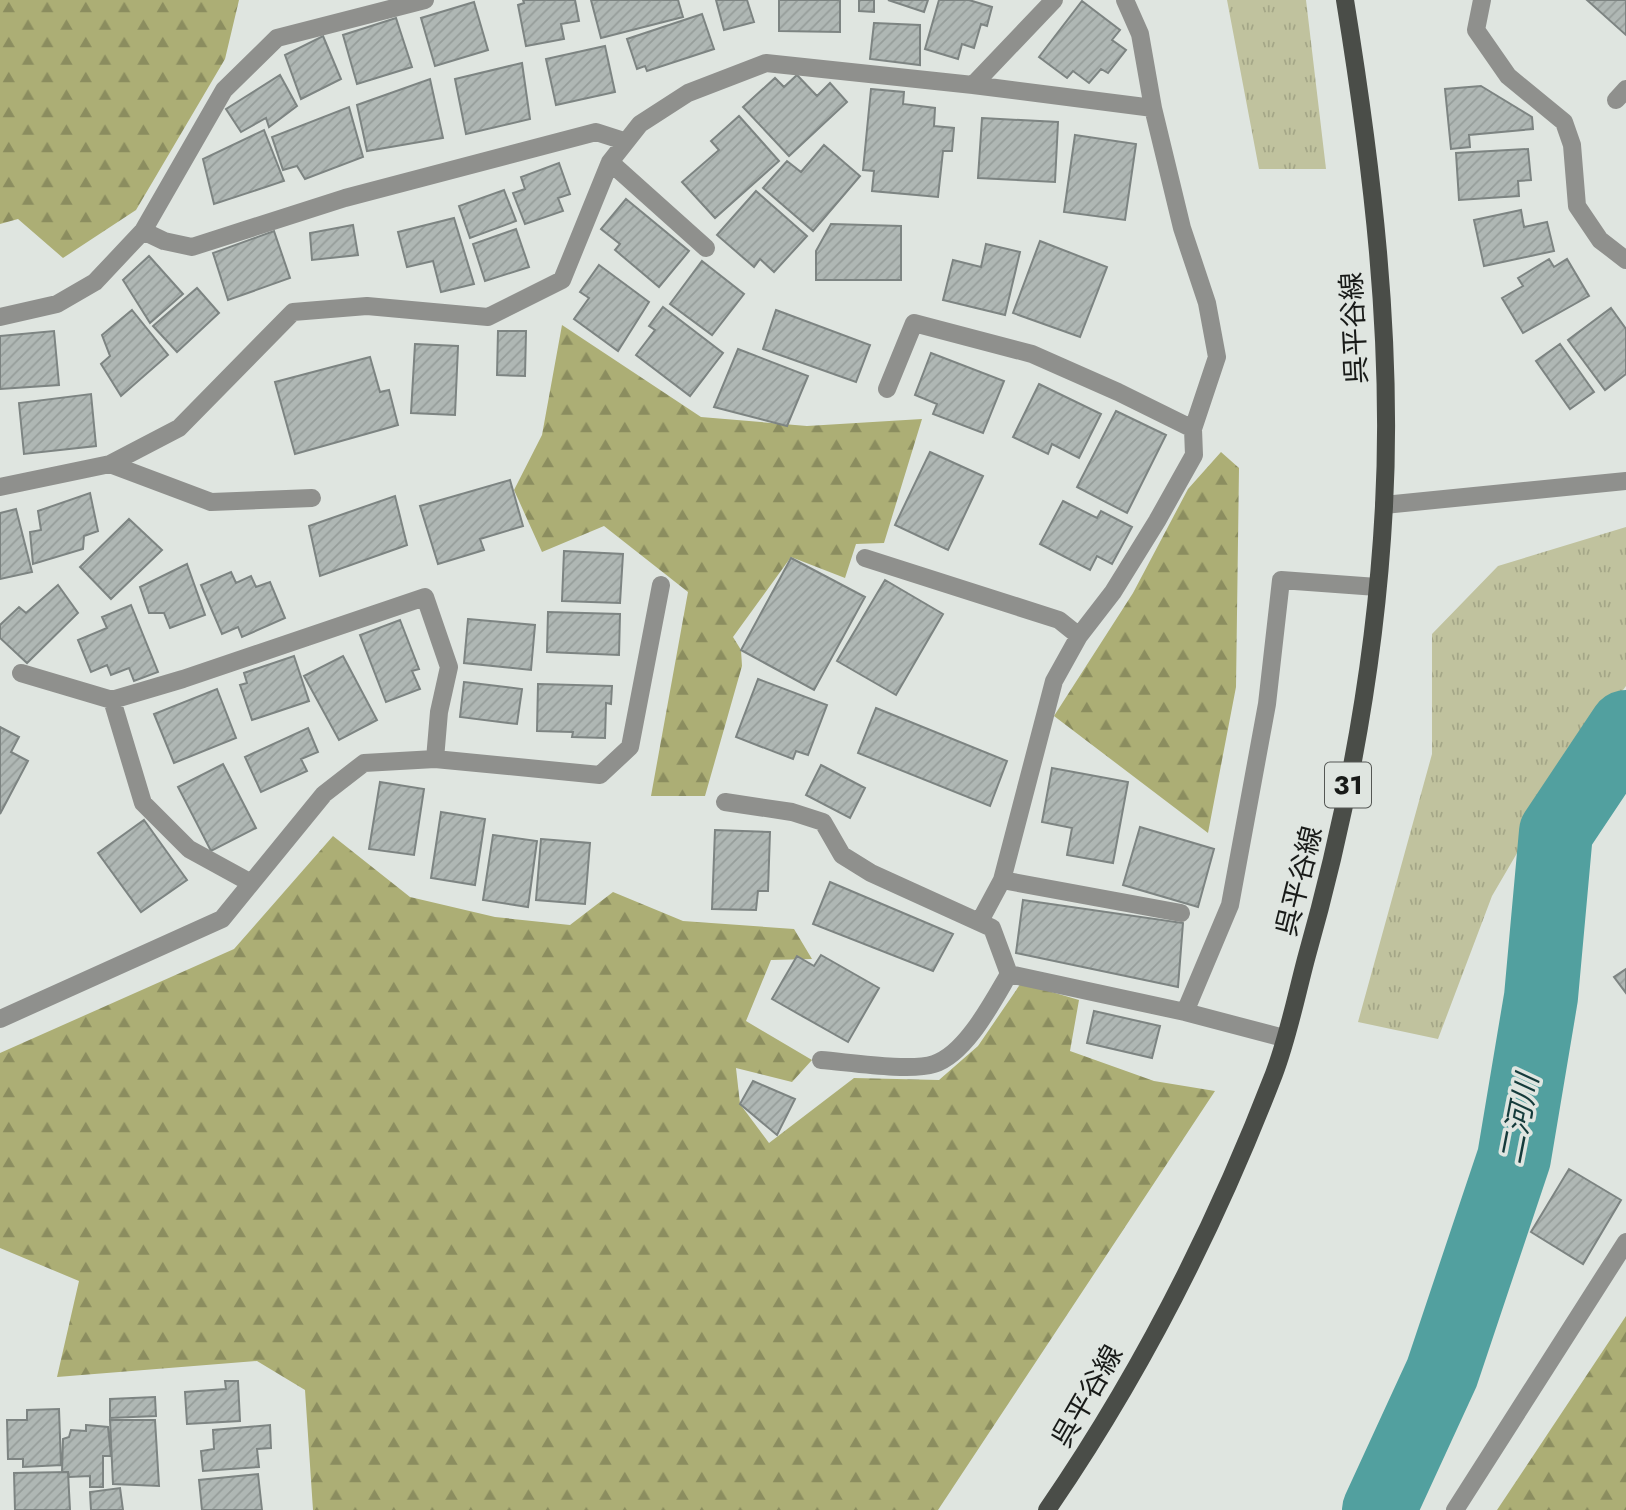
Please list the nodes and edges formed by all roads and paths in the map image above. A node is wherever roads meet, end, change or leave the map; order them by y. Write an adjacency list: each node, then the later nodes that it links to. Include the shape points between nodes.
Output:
1 (425, 0): 10 (street, via 277,38 224,90)
2 (1125, 0): 7 (street, via 1140,34)
3 (1345, 0): 20 (main road, 呉平谷線 / 31, via 1366,127 1384,351)
4 (1482, 0): 12 (street, via 1476,30 1508,76 1564,122 1572,145 1577,206 1600,240)
5 (1047, 1): 6 (street)
6 (973, 85): 7 (street); 8 (street, via 766,63 688,93 640,124)
7 (1153, 108): 15 (street, via 1182,228 1207,303 1217,357)
8 (624, 141): 9 (street); 10 (street, via 596,132 345,198 192,247)
9 (610, 162): 11 (street); 16 (street, via 562,280 488,317 367,306 293,312 179,428)
10 (143, 231): 13 (street, via 95,282 57,304)
11 (706, 248)
12 (1626, 260)
13 (0, 317)
14 (887, 389): 15 (street, via 914,323 1032,354)
15 (1193, 429): 24 (street, via 1194,455 1176,488 1113,592)
16 (110, 464): 18 (street); 19 (street, via 211,502)
17 (1626, 481): 20 (street)
18 (0, 486)
19 (312, 498)
20 (1384, 505): 23 (main road, 呉平谷線 / 31)
21 (865, 558): 24 (street, via 1059,620)
22 (661, 585): 27 (street, via 631,747 600,775)
23 (1377, 587): 34 (street, via 1281,580 1267,704 1230,905); 36 (main road, 呉平谷線 / 31, via 1370,672 1331,873)
24 (1079, 636): 29 (street, via 1054,681)
25 (22, 673): 26 (street)
26 (112, 700): 27 (street, via 425,597 449,667); 30 (street, via 142,803 189,849)
27 (435, 759): 30 (street, via 364,763 324,794)
28 (725, 802): 32 (street, via 792,812 823,822 842,855 871,873)
29 (1002, 880): 31 (street); 32 (street)
30 (251, 883): 35 (street, via 222,919)
31 (1181, 913)
32 (979, 921): 33 (street, via 992,928)
33 (1009, 974): 34 (street); 37 (street, via 962,1045 935,1064 885,1066)
34 (1185, 1012): 36 (street)
35 (0, 1018)
36 (1284, 1038): 39 (main road, 呉平谷線 / 31, via 1275,1070 1199,1250 1096,1440)
37 (821, 1060)
38 (1626, 1242): 40 (street)
39 (1047, 1510)
40 (1455, 1510)

